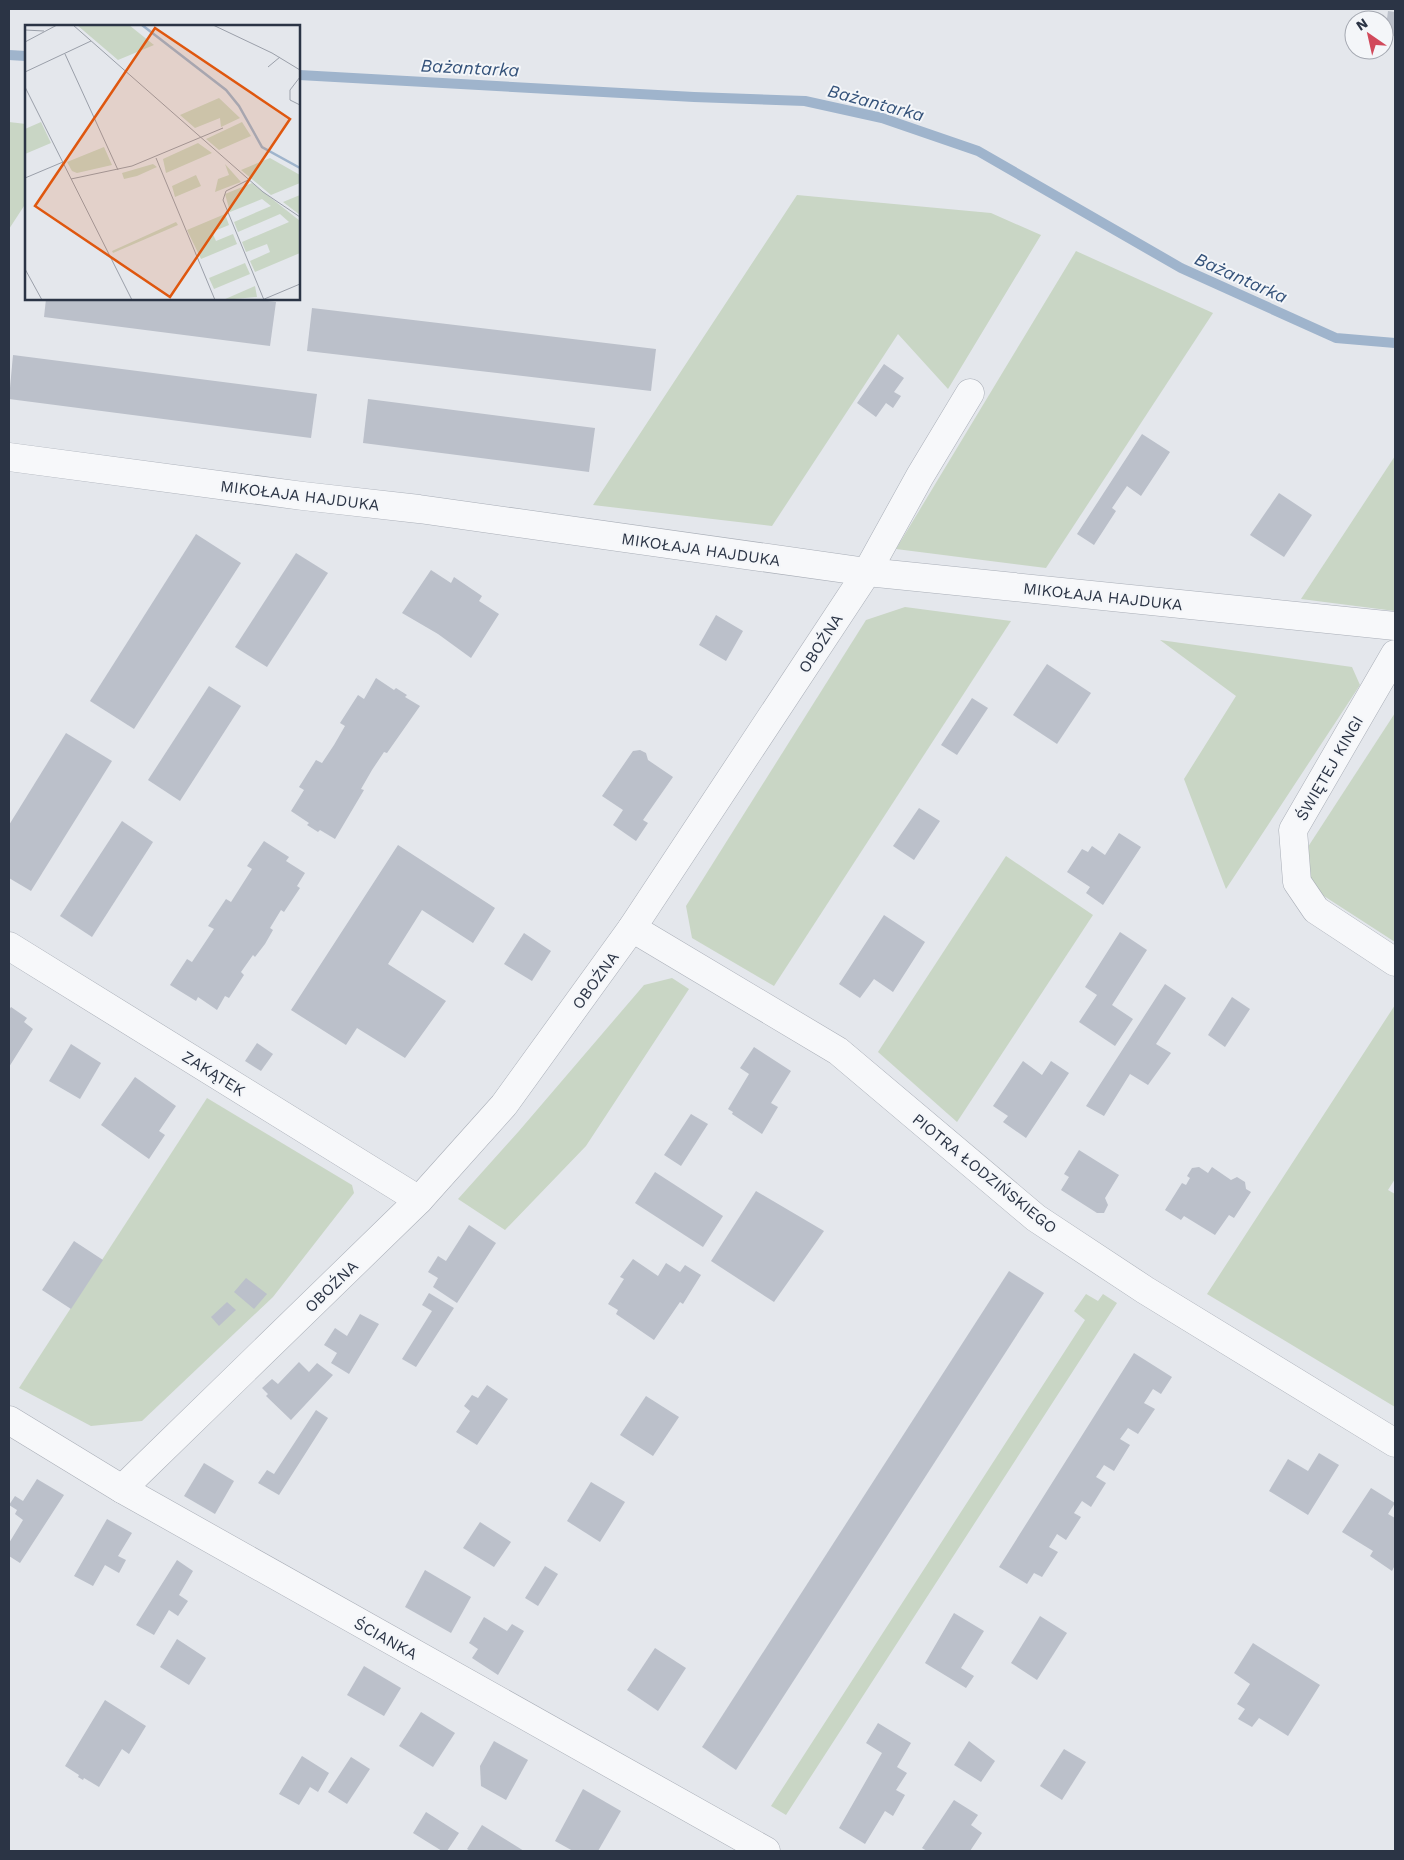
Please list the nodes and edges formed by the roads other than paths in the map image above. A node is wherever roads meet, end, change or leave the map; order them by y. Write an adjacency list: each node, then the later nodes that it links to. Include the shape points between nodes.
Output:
1 (970, 394): 3 (street, OBOŹNA)
2 (9, 457): 3 (street, MIKOŁAJA HAJDUKA, via 419,509)
3 (867, 572): 4 (street, MIKOŁAJA HAJDUKA); 6 (street, OBOŹNA)
4 (1395, 626)
5 (1395, 654): 8 (street, ŚWIĘTEJ KINGI, via 1293,830 1298,882 1316,910)
6 (632, 928): 9 (street, OBOŹNA, via 504,1105); 11 (street, PIOTRA ŁODZIŃSKIEGO, via 838,1051 1043,1224)
7 (9, 946): 9 (street, ZAKĄTEK)
8 (1395, 962)
9 (418, 1200): 12 (street, OBOŹNA)
10 (9, 1420): 12 (street, ŚCIANKA)
11 (1395, 1443)
12 (122, 1489): 13 (street, ŚCIANKA)
13 (766, 1851)

